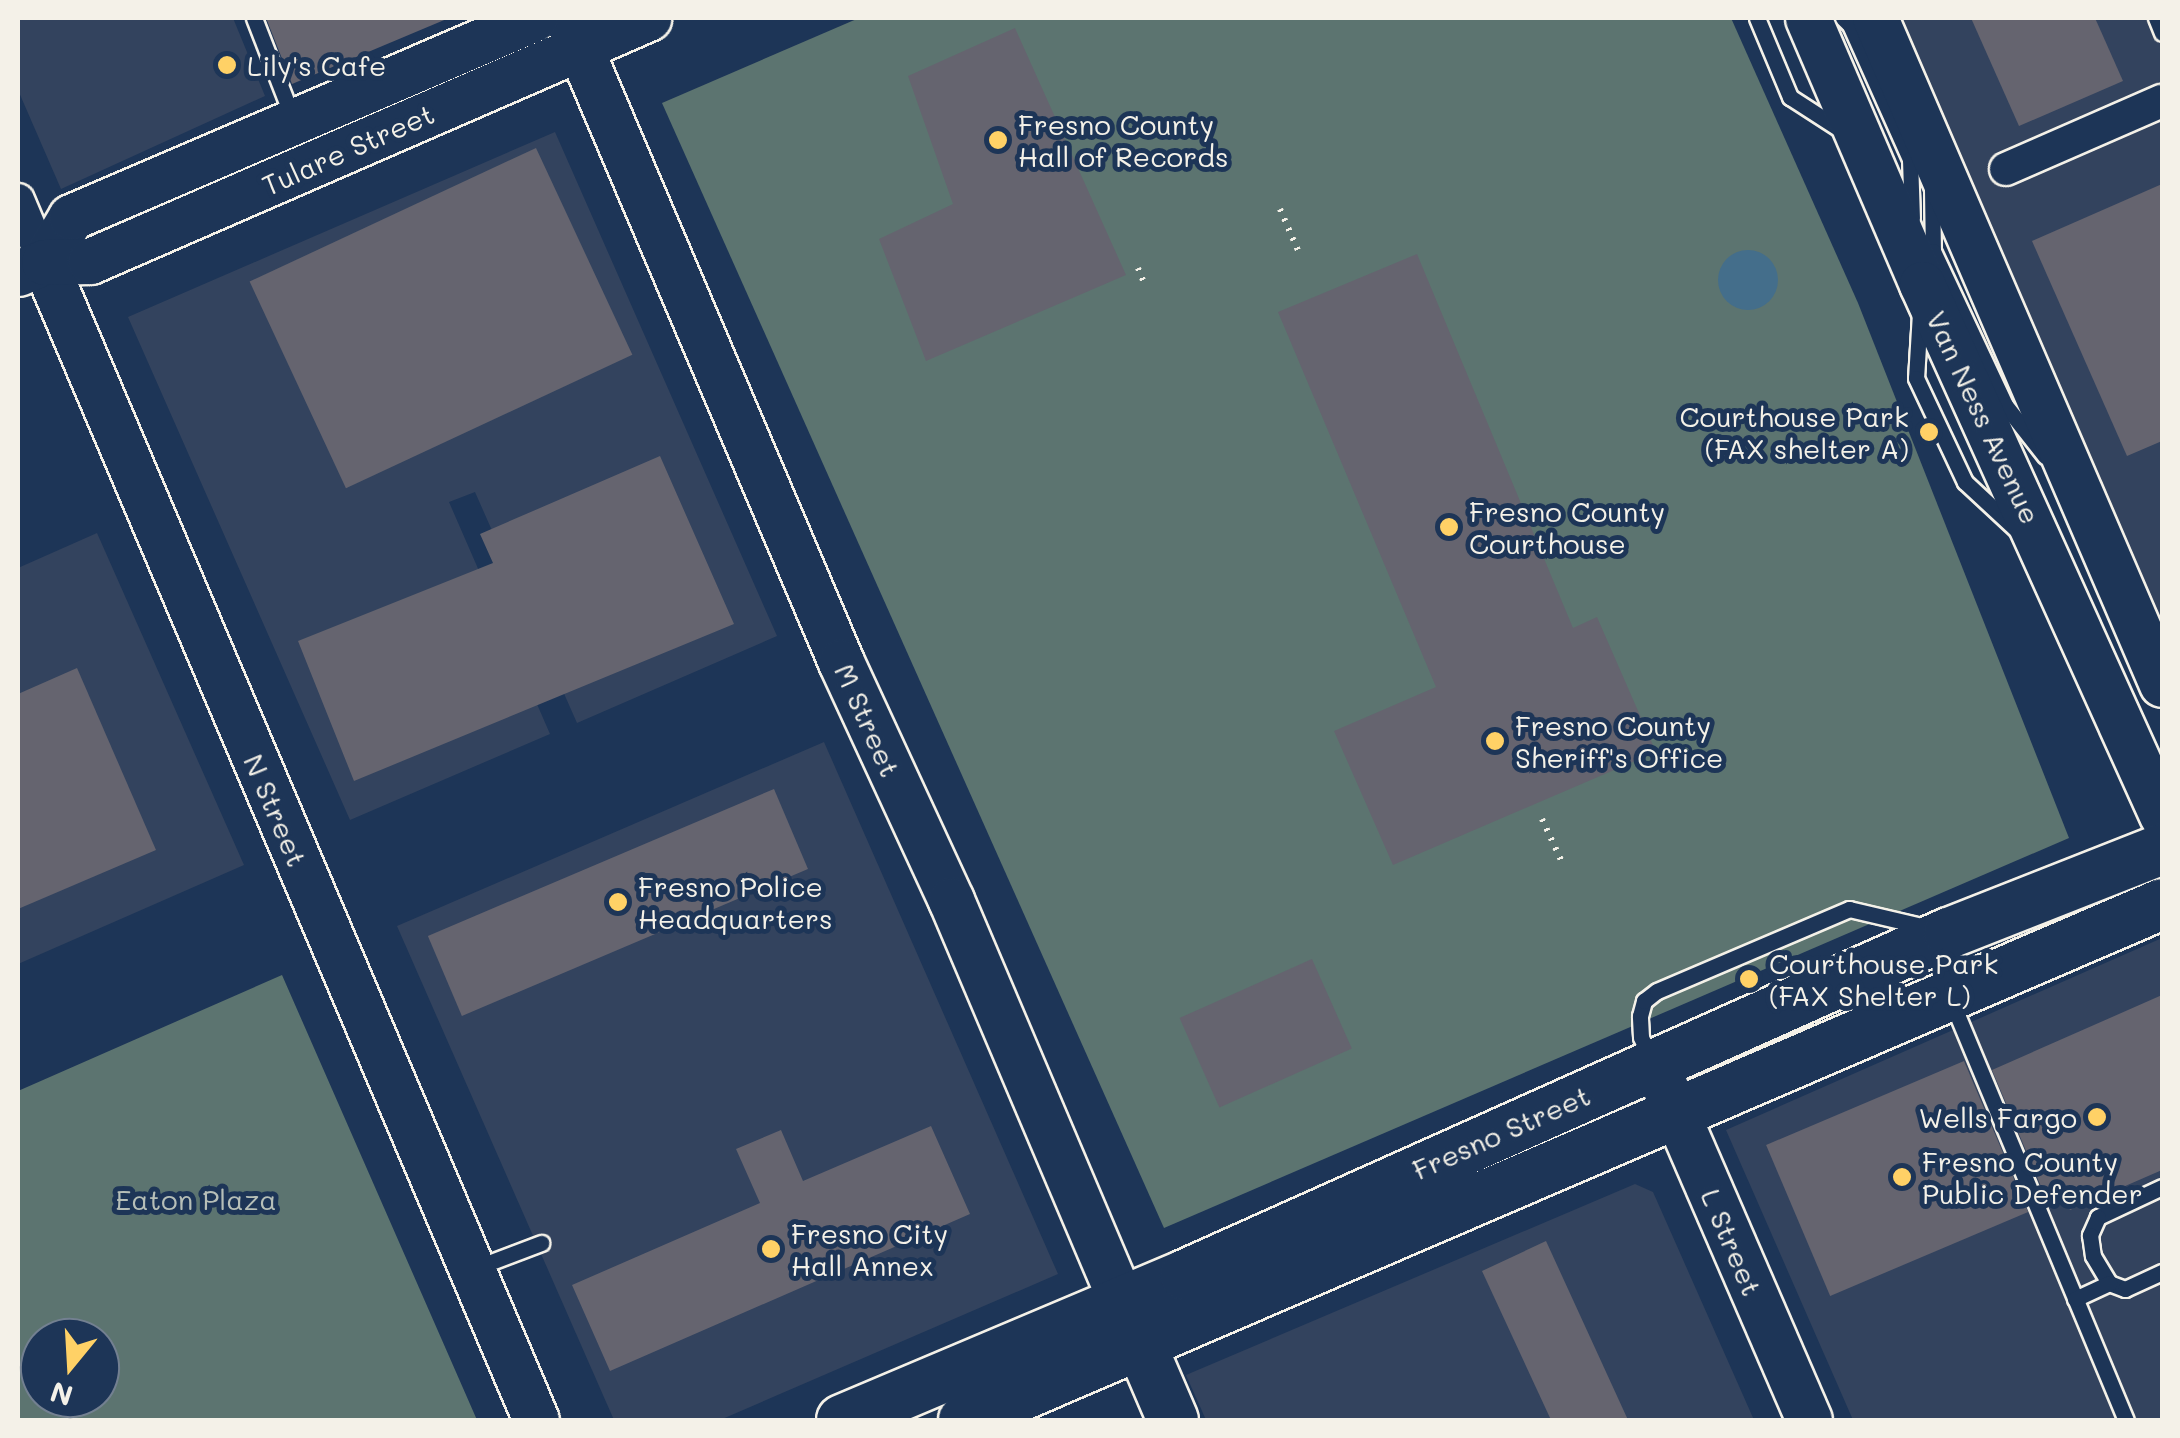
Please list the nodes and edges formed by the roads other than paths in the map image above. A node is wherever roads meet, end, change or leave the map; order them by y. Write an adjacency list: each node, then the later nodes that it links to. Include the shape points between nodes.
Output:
1 (254, 18): 12 (lane)
2 (535, 18): 12 (main road, Tulare Street)
3 (648, 18): 9 (main road, Tulare Street)
4 (1757, 18): 13 (lane, via 1790,97)
5 (1808, 18): 13 (main road, Van Ness Avenue)
6 (1843, 18): 17 (lane, via 1910,159)
7 (1875, 18): 18 (main road, Van Ness Avenue)
8 (2156, 18): 10 (lane)
9 (574, 32): 16 (main road, Tulare Street, via 90,262); 34 (main road, M Street)
10 (2162, 33)
11 (2162, 101): 14 (street)
12 (294, 122): 16 (main road, Tulare Street, via 71,218)
13 (1860, 142): 17 (main road, Van Ness Avenue)
14 (2006, 169)
15 (18, 200): 16 (street, N Street)
16 (31, 268): 30 (main road, N Street)
17 (1918, 272): 19 (main road, Van Ness Avenue)
18 (2162, 684)
19 (2162, 815)
20 (2162, 849): 22 (main road, Fresno Street)
21 (2162, 904): 23 (main road, Fresno Street)
22 (1950, 932): 24 (main road, Fresno Street); 24 (lane, via 1848,909 1657,991 1644,1001 1640,1016)
23 (1950, 996): 26 (main road, Fresno Street); 33 (lane)
24 (1654, 1064): 25 (main road, Fresno Street); 26 (main road, L Street)
25 (1586, 1093): 29 (main road, via 1578,1132 1415,1208); 34 (main road, Fresno Street)
26 (1676, 1114): 29 (main road, Fresno Street); 39 (main road, L Street)
27 (2162, 1188): 32 (lane, via 2098,1217 2090,1235 2093,1256)
28 (541, 1243): 30 (lane)
29 (1367, 1250): 34 (main road, Fresno Street)
30 (472, 1270): 35 (main road, N Street)
31 (2162, 1272): 32 (lane, via 2126,1288)
32 (2109, 1283): 33 (lane)
33 (2074, 1299): 40 (lane)
34 (1131, 1323): 36 (main road, Fresno Street); 37 (main road, Fresno Street); 38 (main road, M Street)
35 (536, 1420)
36 (842, 1420)
37 (964, 1420)
38 (1173, 1420)
39 (1809, 1420)
40 (2126, 1420)

